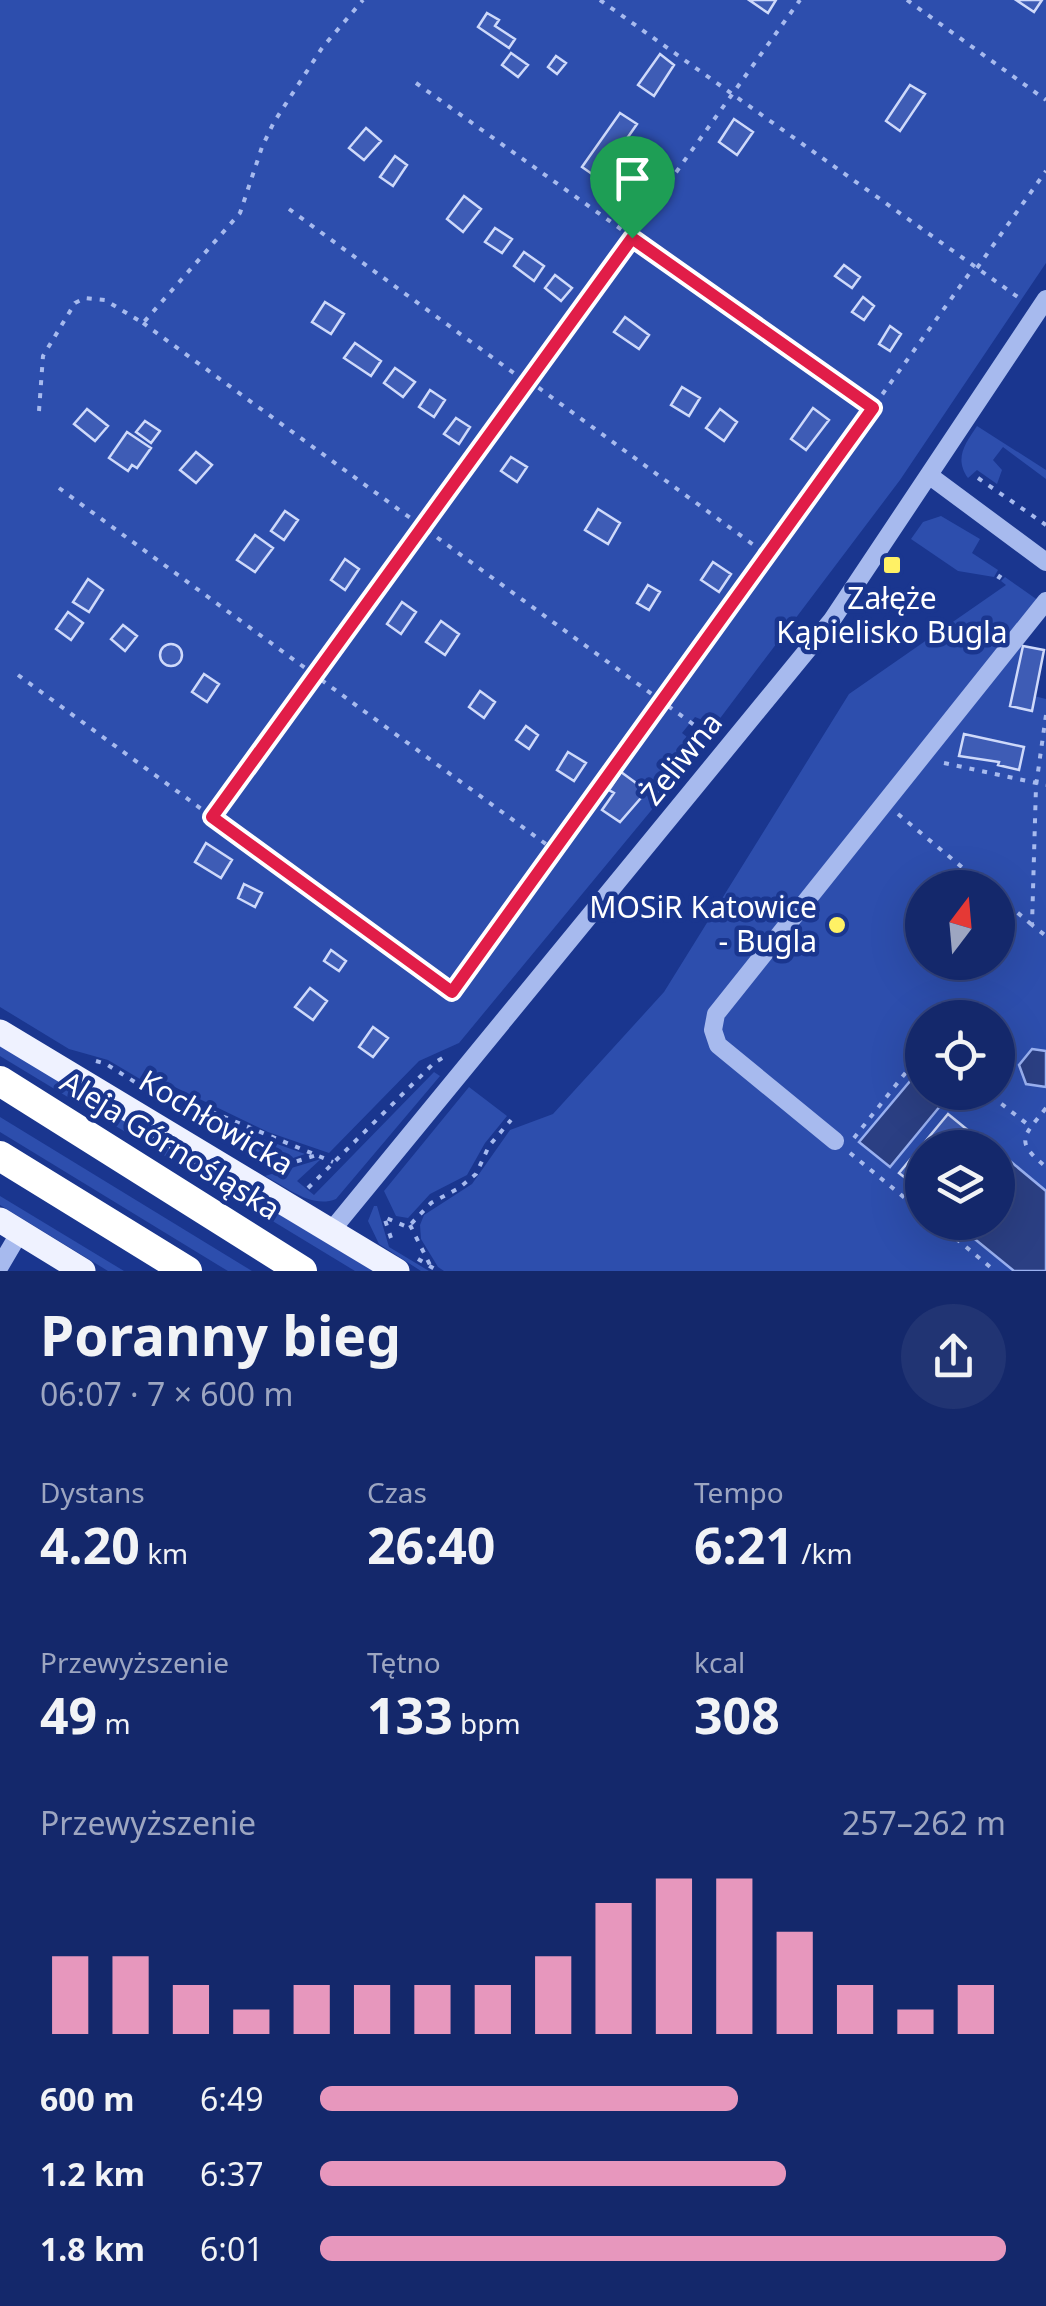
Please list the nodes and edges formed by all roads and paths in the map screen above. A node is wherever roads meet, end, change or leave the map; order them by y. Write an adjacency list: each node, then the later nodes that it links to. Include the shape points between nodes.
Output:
1 (363, 0): 13 (path, via 274,122 240,212)
2 (600, 0): 6 (path)
3 (800, 0): 6 (path)
4 (907, 0): 7 (path)
5 (416, 84): 10 (path)
6 (734, 94): 10 (path); 11 (path)
7 (1046, 100)
8 (1046, 171): 11 (path)
9 (289, 209): 14 (path)
10 (632, 238): 14 (path); 15 (path)
11 (975, 267): 12 (path); 15 (path)
12 (1042, 305): 17 (street, Żeliwna)
13 (142, 323): 16 (path, via 95,297 76,304 43,356); 20 (path)
14 (527, 381): 20 (path); 22 (path)
15 (873, 408): 22 (path)
16 (39, 411)
17 (930, 476): 23 (street); 31 (street, Żeliwna, via 832,620)
18 (978, 478): 21 (path)
19 (58, 488): 27 (path)
20 (421, 525): 27 (path); 29 (path)
21 (1046, 525)
22 (767, 554): 29 (path)
23 (1046, 562)
24 (1004, 570): 25 (path)
25 (998, 579)
26 (1045, 605): 32 (street)
27 (314, 675): 36 (path); 37 (path)
28 (18, 676): 36 (path)
29 (662, 701): 31 (path); 37 (path)
30 (1046, 716): 33 (path)
31 (726, 749): 63 (street, Żeliwna)
32 (920, 758): 33 (path); 35 (street)
33 (1036, 782): 34 (path); 40 (path)
34 (1046, 785)
35 (883, 802): 38 (path); 53 (street, via 714,1022 714,1038 724,1051)
36 (212, 817): 37 (path, via 452,992)
37 (554, 850)
38 (965, 870)
39 (1015, 910): 40 (path)
40 (1032, 925): 41 (path)
41 (1046, 936)
42 (0, 1032): 63 (main road, Kochłowicka)
43 (462, 1046): 56 (path, via 434,1063)
44 (88, 1058): 47 (path)
45 (905, 1074): 60 (path, via 846,1149)
46 (0, 1081): 71 (highway, Aleja Górnośląska)
47 (143, 1086): 49 (path); 54 (path, via 157,1082)
48 (1046, 1108): 52 (path)
49 (180, 1109)
50 (1009, 1110): 52 (path)
51 (512, 1120): 61 (path, via 476,1174)
52 (1031, 1127): 57 (path, via 1026,1149)
53 (835, 1140)
54 (320, 1154): 56 (path); 58 (path)
55 (0, 1156): 70 (highway)
56 (333, 1162): 59 (path)
57 (1046, 1167)
58 (272, 1169)
59 (307, 1188)
60 (905, 1198)
61 (410, 1225): 65 (path, via 384,1217); 68 (path)
62 (10, 1226): 67 (street); 69 (main road)
63 (331, 1231): 66 (main road, Kochłowicka)
64 (958, 1240): 73 (path)
65 (394, 1244)
66 (402, 1261): 68 (path)
67 (0, 1266)
68 (431, 1267): 72 (path)
69 (83, 1271)
70 (188, 1271)
71 (302, 1271)
72 (438, 1271)
73 (995, 1271)

